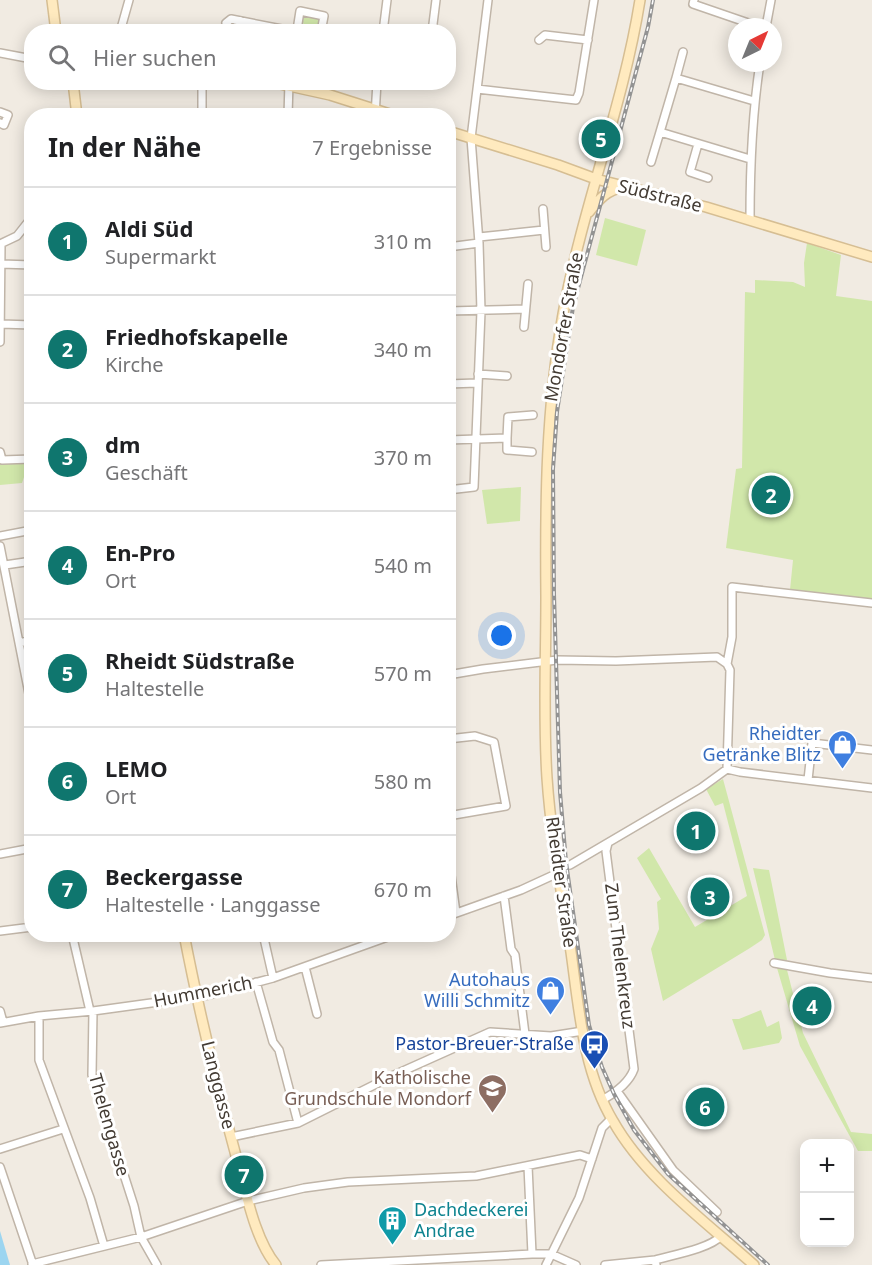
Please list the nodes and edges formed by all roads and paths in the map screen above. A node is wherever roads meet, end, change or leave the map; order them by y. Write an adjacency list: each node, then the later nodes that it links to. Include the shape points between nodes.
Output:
1 (52, 0): 13 (main road)
2 (129, 0): 14 (street)
3 (387, 0): 18 (street)
4 (436, 0): 19 (street)
5 (488, 0): 27 (street)
6 (594, 0): 21 (street)
7 (640, 0): 48 (main road, Mondorfer Straße, via 624,79)
8 (694, 0): 10 (street, via 693,4)
9 (771, 0): 11 (street)
10 (734, 18)
11 (768, 18)
12 (241, 21): 15 (street)
13 (55, 24)
14 (122, 24)
15 (258, 24)
16 (298, 24): 17 (street, via 300,11 324,16)
17 (322, 24)
18 (384, 24)
19 (433, 24)
20 (539, 40): 21 (street, via 545,35)
21 (588, 40): 27 (street, via 576,100)
22 (683, 52): 26 (street)
23 (0, 53): 24 (street)
24 (24, 58)
25 (759, 72): 33 (street)
26 (676, 78): 33 (street); 41 (street)
27 (477, 89): 43 (street)
28 (74, 90): 34 (main road)
29 (202, 90): 35 (street)
30 (289, 90): 36 (street)
31 (310, 90): 37 (main road)
32 (376, 90): 38 (street)
33 (754, 101): 45 (street)
34 (77, 108)
35 (202, 108)
36 (288, 108)
37 (364, 108)
38 (374, 108)
39 (0, 112): 40 (street, via 8,115 4,125)
40 (0, 123)
41 (660, 132): 44 (street); 46 (street)
42 (456, 133): 43 (main road, Südstraße)
43 (471, 138): 48 (main road, Südstraße); 55 (street)
44 (698, 144): 45 (street); 47 (street, via 690,172)
45 (750, 159): 52 (street)
46 (651, 162)
47 (708, 178)
48 (596, 179): 49 (main road, Südstraße); 51 (main road, Mondorfer Straße)
49 (625, 187): 51 (main road, via 612,189); 52 (main road, Südstraße)
50 (543, 209): 54 (street)
51 (586, 216): 90 (main road, Mondorfer Straße, via 571,270 550,405)
52 (750, 220): 59 (main road, Südstraße)
53 (24, 228): 56 (street)
54 (544, 230): 55 (street); 58 (street)
55 (479, 240): 57 (street); 65 (street)
56 (1, 244): 60 (street)
57 (456, 245)
58 (546, 248)
59 (872, 257)
60 (1, 264): 61 (street); 66 (street)
61 (24, 265)
62 (528, 284): 63 (street)
63 (525, 309): 65 (street); 68 (street)
64 (456, 311): 65 (street)
65 (481, 311): 70 (street)
66 (1, 324): 67 (street); 69 (street)
67 (24, 325)
68 (524, 327)
69 (0, 342)
70 (478, 374): 71 (street); 72 (street)
71 (507, 376)
72 (477, 383): 73 (street); 76 (street)
73 (456, 384)
74 (533, 415): 75 (street, via 508,417)
75 (507, 438): 76 (street); 78 (street, via 507,450)
76 (474, 439): 77 (street); 81 (street, via 474,488)
77 (456, 440)
78 (532, 452)
79 (1, 456): 80 (street)
80 (24, 458)
81 (456, 489)
82 (24, 532): 83 (street)
83 (0, 536)
84 (0, 546): 86 (street)
85 (24, 562): 86 (street)
86 (5, 565): 89 (street)
87 (872, 603): 91 (street, via 732,587)
88 (24, 642): 89 (street)
89 (19, 643): 92 (street)
90 (546, 661): 91 (street, via 717,657); 93 (street); 104 (main road, Rheidter Straße, via 547,776)
91 (728, 664): 96 (street)
92 (24, 668)
93 (456, 674)
94 (456, 738): 99 (street, via 475,736 494,742 506,807)
95 (872, 750): 97 (street, via 812,743)
96 (727, 769): 97 (street); 100 (street)
97 (808, 780): 98 (street)
98 (872, 788)
99 (456, 815)
100 (608, 843): 103 (street); 126 (street, Zum Thelenkreuz, via 634,1069)
101 (24, 850): 102 (street)
102 (0, 854)
103 (570, 865)
104 (558, 873): 105 (street); 124 (main road, Rheidter Straße)
105 (504, 896): 106 (street); 125 (street)
106 (456, 914)
107 (24, 928): 108 (street)
108 (0, 931)
109 (74, 942): 120 (street, Thelengasse)
110 (186, 942): 118 (main road, Langgasse)
111 (264, 942): 115 (street)
112 (374, 942): 114 (street, Hummerich)
113 (774, 963): 116 (street)
114 (305, 967): 115 (street, Hummerich); 121 (street)
115 (273, 978): 117 (street, Hummerich)
116 (872, 978)
117 (256, 982): 118 (street, Hummerich); 129 (street)
118 (197, 996): 120 (street, Hummerich); 131 (main road, Langgasse)
119 (0, 1011): 123 (street)
120 (91, 1011): 122 (street, Hummerich); 139 (street, Thelengasse, via 92,1075)
121 (317, 1014)
122 (39, 1016): 123 (street, Hummerich); 130 (street, via 39,1060)
123 (2, 1022)
124 (583, 1031): 125 (street, via 551,1036); 127 (main road, Rheidter Straße)
125 (525, 1034): 129 (street, via 490,1032)
126 (617, 1092): 127 (street); 137 (street, via 673,1170)
127 (602, 1100): 128 (main road, Rheidter Straße)
128 (611, 1119): 133 (street, via 602,1128); 138 (main road, Rheidter Straße, via 653,1174)
129 (298, 1123): 131 (street)
130 (63, 1129): 132 (street); 140 (street)
131 (231, 1137): 136 (main road, Langgasse)
132 (0, 1149)
133 (592, 1159): 134 (street, via 580,1155); 142 (street, via 579,1198)
134 (528, 1166): 136 (street, via 476,1176 348,1182); 141 (street)
135 (0, 1167): 145 (street)
136 (248, 1201): 139 (street); 147 (main road, Langgasse)
137 (717, 1212)
138 (721, 1236): 144 (street); 152 (main road, Rheidter Straße)
139 (141, 1237): 140 (street); 146 (street, Thelengasse)
140 (104, 1246): 145 (street)
141 (532, 1254): 142 (street); 143 (street)
142 (551, 1254): 149 (street); 150 (street)
143 (433, 1262): 148 (street)
144 (655, 1262): 151 (street)
145 (33, 1264)
146 (157, 1265)
147 (276, 1265)
148 (321, 1265)
149 (546, 1265)
150 (576, 1265)
151 (605, 1265)
152 (754, 1265)

